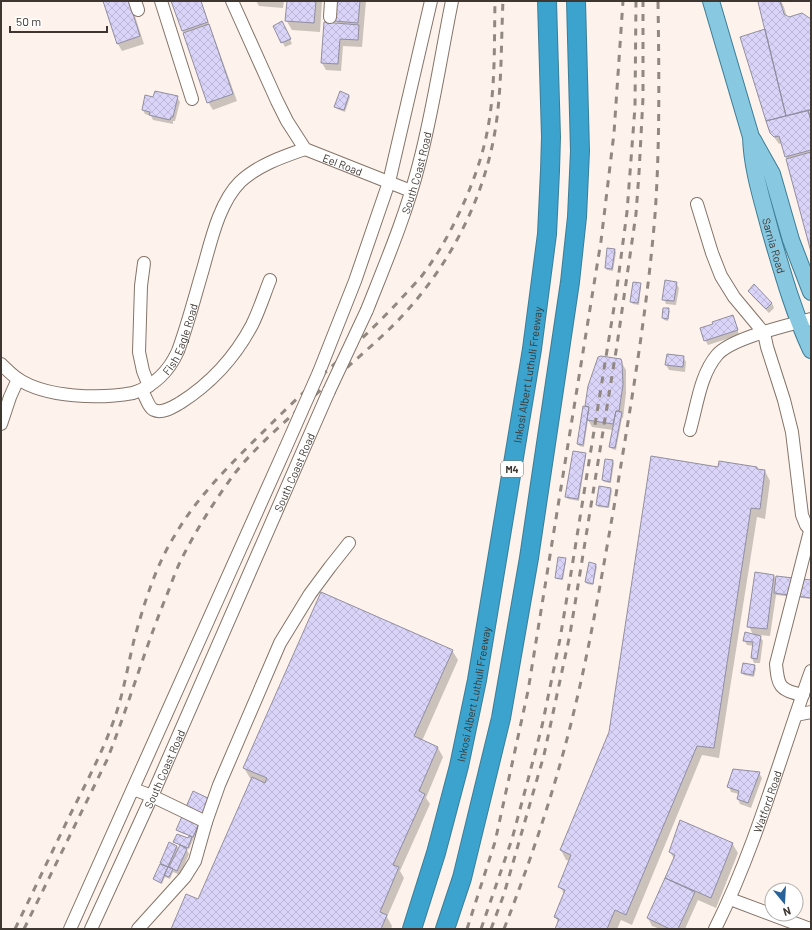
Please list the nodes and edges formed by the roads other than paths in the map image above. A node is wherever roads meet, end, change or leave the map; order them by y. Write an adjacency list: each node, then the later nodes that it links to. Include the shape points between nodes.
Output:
1 (161, 1): 10 (street)
2 (232, 1): 12 (street, via 277,101)
3 (331, 1): 9 (street)
4 (431, 1): 13 (street, South Coast Road)
5 (452, 1): 14 (street, South Coast Road, via 428,125)
6 (547, 1): 41 (highway, Inkosi Albert Luthuli Freeway / M4, via 550,171 547,234 532,349 477,680 459,766 436,853)
7 (576, 1): 42 (highway, via 580,151 577,217 570,282 529,558 502,718 462,878)
8 (711, 1): 11 (main road, Sarnia Road)
9 (330, 17)
10 (192, 99)
11 (751, 137): 18 (main road, Sarnia Road, via 772,174 791,240); 19 (main road, Sarnia Road, via 756,180 780,267)
12 (305, 149): 13 (street, Eel Road); 24 (street, Fish Eagle Road, via 259,168 240,183 228,198 211,241 178,351 169,368)
13 (389, 182): 14 (street, Eel Road); 34 (street, South Coast Road, bridge, via 355,281 319,372)
14 (412, 191): 35 (street, South Coast Road, bridge, via 367,310)
15 (697, 204): 20 (street, via 721,276 734,297)
16 (144, 263): 24 (street, via 139,352)
17 (270, 280): 24 (street, via 252,324 225,366 190,396 159,411 150,407)
18 (811, 292)
19 (805, 321): 20 (street); 21 (main road, Sarnia Road)
20 (764, 333): 26 (street, via 724,348 716,356 708,369); 27 (street, via 792,432)
21 (811, 350)
22 (1, 364): 23 (street, Fish Eagle Road)
23 (18, 379): 24 (street, Fish Eagle Road, via 49,392 76,396 128,394); 25 (street)
24 (145, 388)
25 (1, 424)
26 (690, 430)
27 (806, 513): 28 (street, via 803,520)
28 (811, 531): 31 (street, via 776,664 781,686 786,691)
29 (349, 543): 36 (street, via 310,594 280,643)
30 (811, 671): 31 (street, Watford Road)
31 (802, 695): 33 (street, Watford Road)
32 (811, 712): 33 (street)
33 (796, 715): 37 (street, Watford Road, via 766,805)
34 (132, 789): 35 (street); 38 (street, South Coast Road)
35 (152, 796): 36 (street); 39 (street, South Coast Road)
36 (206, 822): 40 (street, via 195,861 185,877)
37 (730, 899): 43 (street, Watford Road); 44 (street)
38 (70, 929)
39 (92, 929)
40 (138, 929)
41 (412, 929)
42 (444, 929)
43 (715, 929)
44 (810, 929)

